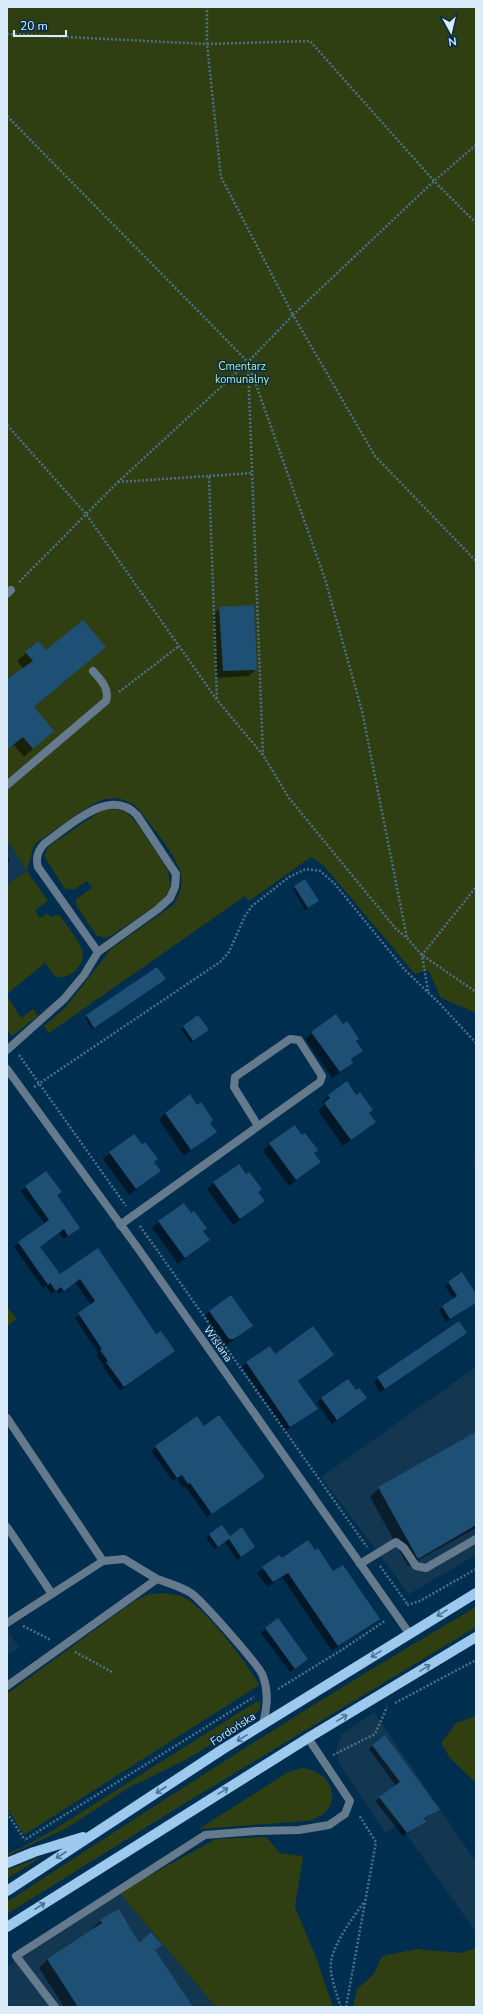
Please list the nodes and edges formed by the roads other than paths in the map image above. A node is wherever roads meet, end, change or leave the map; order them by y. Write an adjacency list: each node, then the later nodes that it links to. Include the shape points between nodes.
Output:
1 (93, 671): 2 (street, via 108,694 106,701)
2 (7, 785)
3 (98, 952): 3 (street, via 37,862 40,848 45,843 98,807 119,804 137,815 173,869 176,880 173,892 165,904); 4 (street, via 84,975 64,999)
4 (10, 1048)
5 (7, 1069): 7 (street, Wiślana)
6 (258, 1126): 6 (street, via 320,1082 322,1076 299,1040 290,1039 235,1077 234,1087); 7 (street)
7 (120, 1225): 12 (street, Wiślana)
8 (7, 1418): 11 (street)
9 (7, 1527): 15 (street)
10 (476, 1539): 12 (street, via 426,1568 416,1566 404,1548 396,1542)
11 (103, 1561): 13 (street, via 124,1559); 15 (street)
12 (360, 1564): 17 (street, Wiślana)
13 (157, 1579): 19 (street); 20 (street, via 191,1593 221,1623 263,1674 267,1692)
14 (476, 1593): 17 (main road, Fordońska, one-way to 17)
15 (52, 1594): 16 (street)
16 (9, 1619)
17 (409, 1633): 20 (main road, Fordońska, one-way to 20)
18 (476, 1637): 21 (main road, one-way to 18)
19 (7, 1686)
20 (264, 1724): 22 (main road, Fordońska, one-way to 22)
21 (308, 1738): 25 (main road, one-way to 21); 26 (street, via 350,1801 345,1814 329,1825 299,1830 205,1835 16,1956)
22 (94, 1834): 23 (main road); 24 (main road, Fordońska, one-way to 24)
23 (7, 1863)
24 (7, 1891)
25 (7, 1927)
26 (55, 2007)

